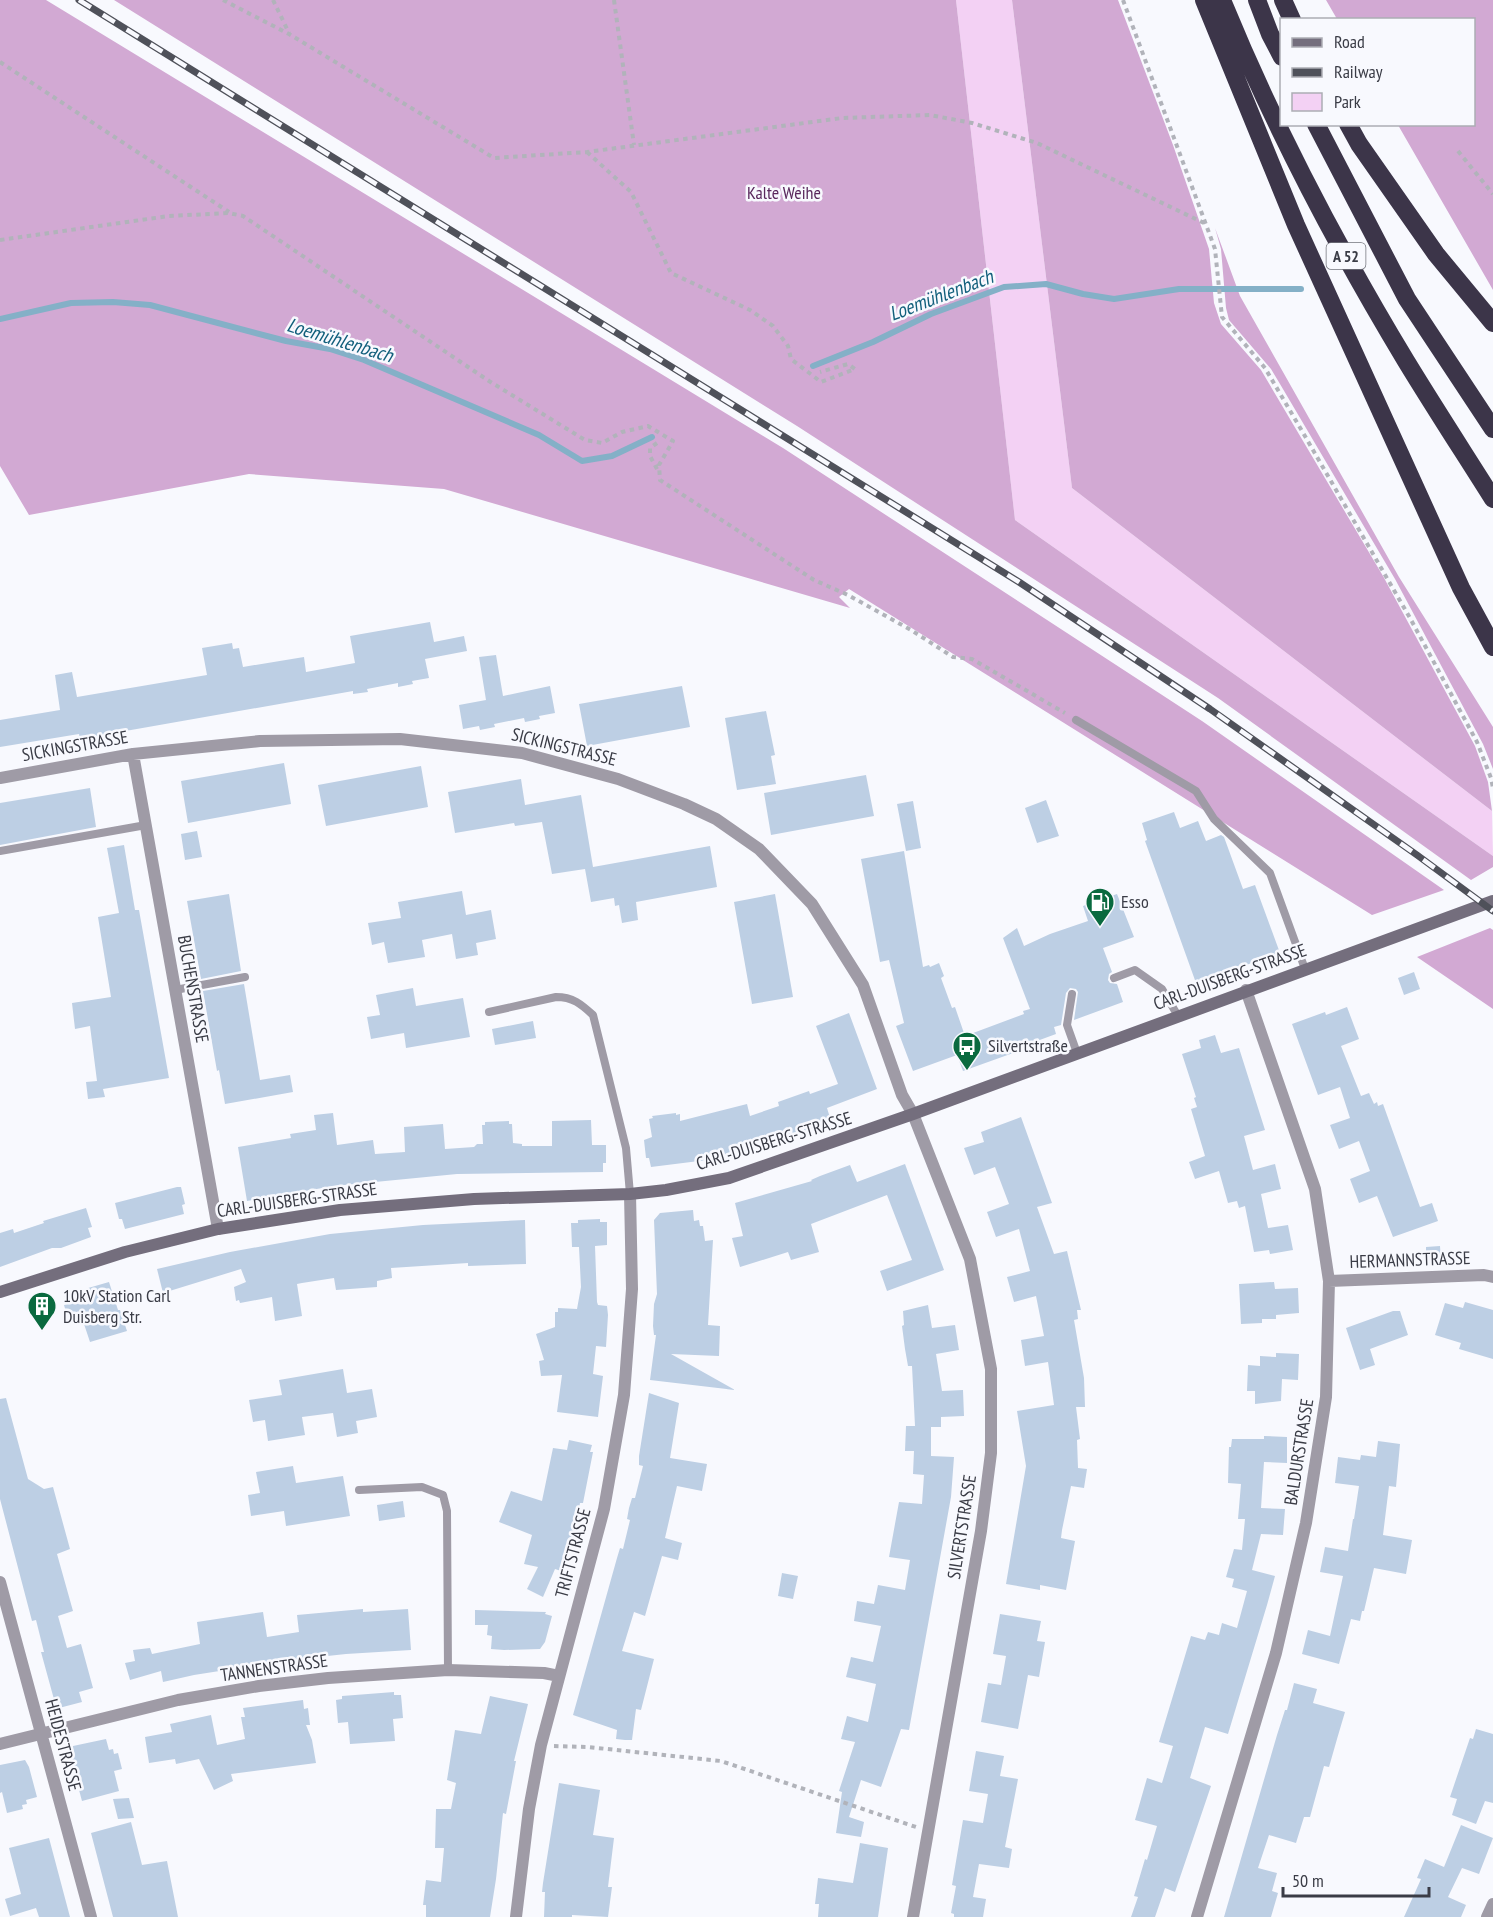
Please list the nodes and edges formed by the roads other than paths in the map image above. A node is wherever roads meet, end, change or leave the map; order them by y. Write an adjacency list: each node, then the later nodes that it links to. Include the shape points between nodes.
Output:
1 (1203, 0): 12 (highway, via 1296,225 1461,588)
2 (1222, 0): 11 (highway, A 52, via 1322,212 1405,360)
3 (1257, 0): 6 (highway)
4 (1283, 0): 5 (highway)
5 (1291, 18)
6 (1280, 55)
7 (1317, 126): 10 (highway, A 52, via 1407,299)
8 (1349, 126): 9 (highway, via 1436,254)
9 (1493, 323)
10 (1493, 429)
11 (1493, 499)
12 (1493, 647)
13 (1076, 720): 19 (lane, via 1196,791 1214,819 1270,873)
14 (133, 754): 15 (street, SICKINGSTRASSE); 16 (street, BUCHENSTRASSE); 28 (street, SICKINGSTRASSE, via 260,741 400,739 522,753 618,778 684,804 716,819 759,849 812,904 863,985 902,1095)
15 (0, 778)
16 (146, 825): 17 (lane); 22 (street, BUCHENSTRASSE)
17 (0, 851)
18 (1493, 901): 19 (main road, CARL-DUISBERG-STRASSE)
19 (1305, 969): 23 (main road, CARL-DUISBERG-STRASSE)
20 (245, 977): 22 (lane)
21 (1114, 978): 26 (lane, via 1135,970 1162,989)
22 (175, 990): 30 (street, BUCHENSTRASSE)
23 (1246, 990): 26 (main road, CARL-DUISBERG-STRASSE); 32 (street, BALDURSTRASSE, via 1315,1189)
24 (1072, 994): 27 (lane, via 1067,1025)
25 (489, 1012): 29 (lane, via 566,997 579,1002 593,1015 626,1148)
26 (1178, 1016): 27 (main road, CARL-DUISBERG-STRASSE)
27 (1077, 1053): 28 (main road, CARL-DUISBERG-STRASSE)
28 (913, 1114): 29 (main road, CARL-DUISBERG-STRASSE, via 729,1178); 43 (street, SILVERTSTRASSE, via 970,1259 991,1369 991,1453 984,1509)
29 (630, 1194): 30 (main road, CARL-DUISBERG-STRASSE, via 399,1204); 37 (street, TRIFTSTRASSE, via 632,1289 624,1395 604,1509)
30 (218, 1229): 33 (main road, CARL-DUISBERG-STRASSE, via 125,1252)
31 (1493, 1277): 32 (street, HERMANNSTRASSE)
32 (1329, 1281): 44 (street, BALDURSTRASSE, via 1326,1397 1306,1523 1276,1653)
33 (0, 1292)
34 (359, 1490): 36 (lane, via 422,1487 443,1495 447,1511)
35 (0, 1582): 38 (street, HEIDESTRASSE)
36 (448, 1670): 37 (street, TANNENSTRASSE); 38 (street, TANNENSTRASSE, via 259,1686 178,1700)
37 (559, 1676): 42 (street, TRIFTSTRASSE, via 529,1809)
38 (41, 1734): 39 (street, TANNENSTRASSE); 41 (street, HEIDESTRASSE)
39 (0, 1744)
40 (1493, 1904): 45 (street)
41 (91, 1917)
42 (516, 1917)
43 (913, 1917)
44 (1197, 1917)
45 (1487, 1917)

